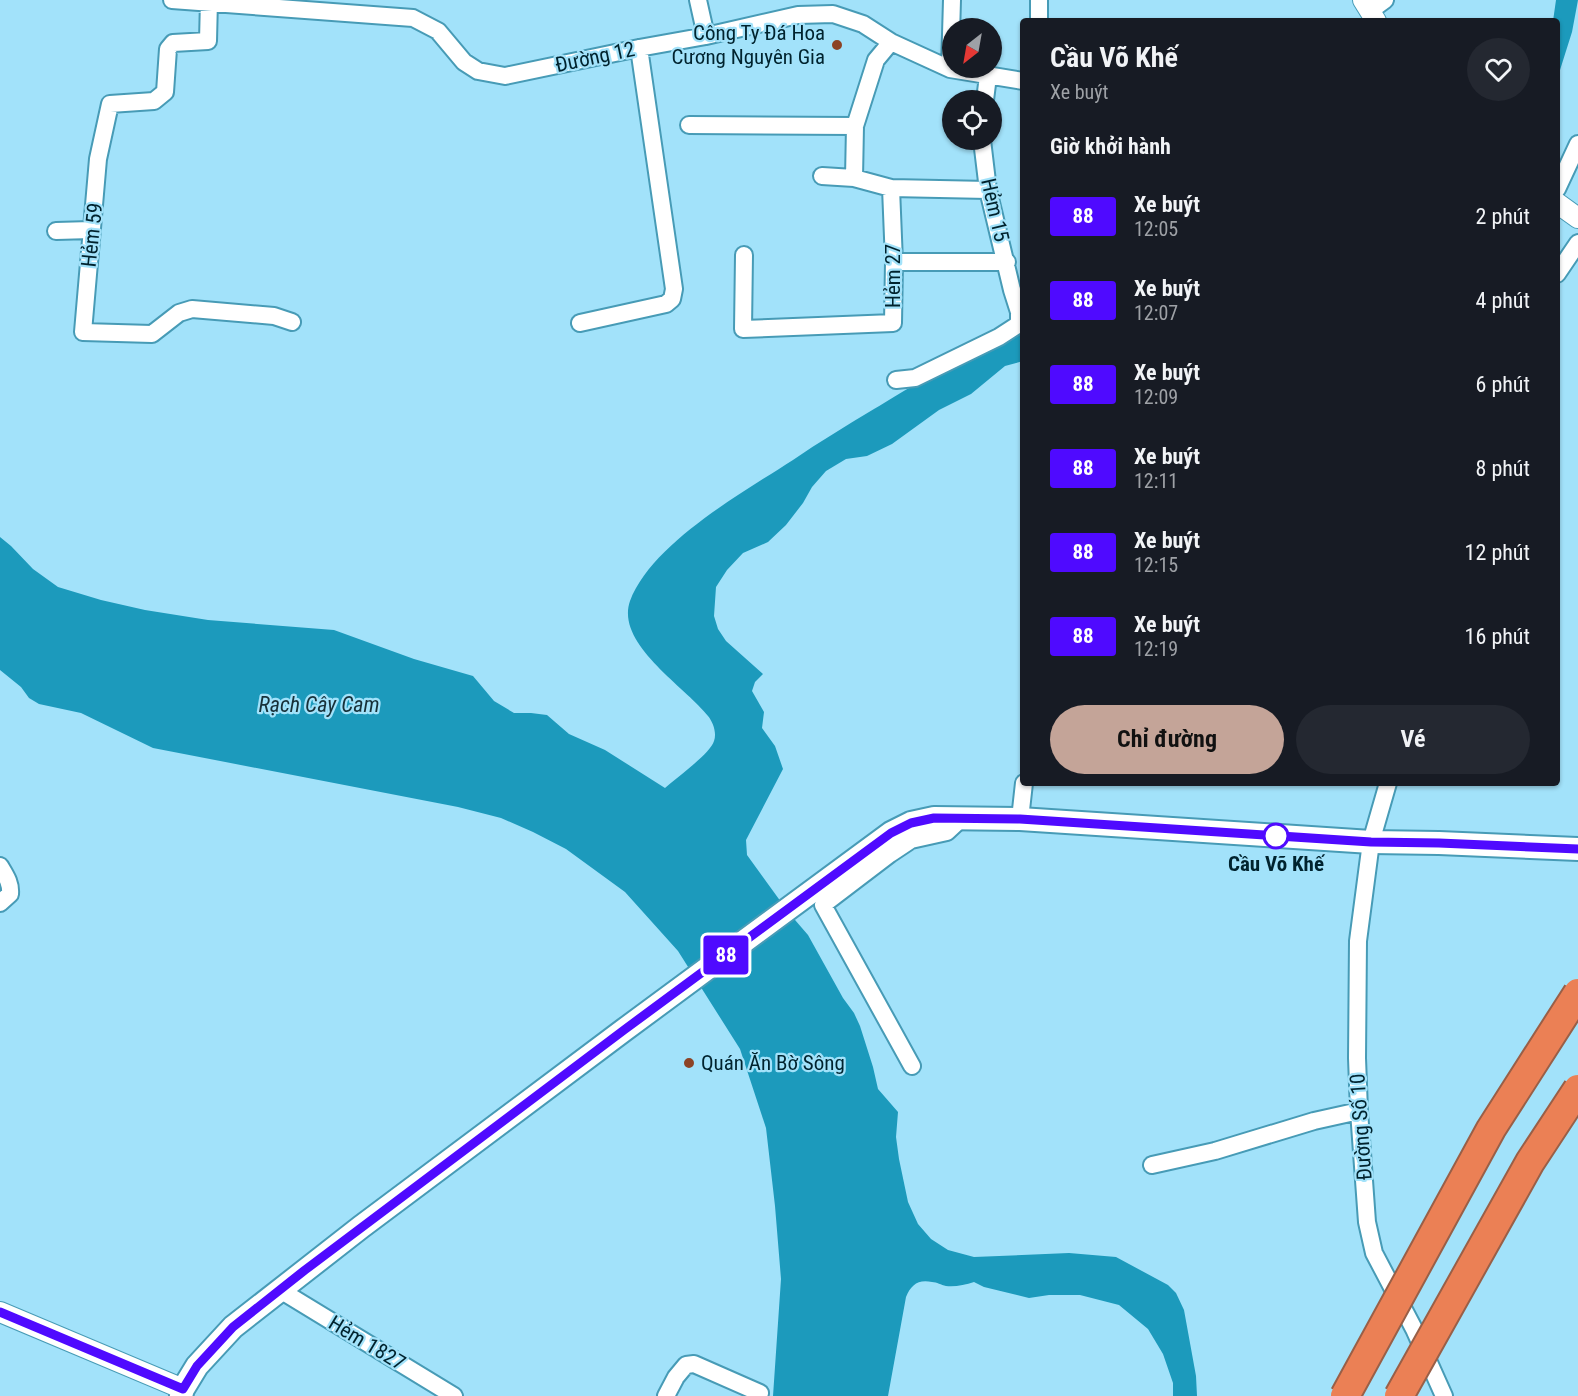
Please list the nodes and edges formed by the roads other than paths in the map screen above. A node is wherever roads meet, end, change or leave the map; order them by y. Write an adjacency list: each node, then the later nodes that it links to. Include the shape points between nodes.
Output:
1 (172, 0): 5 (street, Đường 12)
2 (698, 0): 9 (street)
3 (952, 0): 7 (street)
4 (1039, 0): 8 (street)
5 (209, 1): 11 (street, Đường 12, via 413,18 438,31 464,62 478,71 505,76); 26 (street, Hẻm 59, via 208,41 173,43 168,49 165,93 154,101 110,104 98,159)
6 (833, 7): 9 (street, Đường 12); 10 (street, Đường 12)
7 (951, 18)
8 (1039, 18)
9 (706, 36): 11 (street, Đường 12)
10 (891, 42): 12 (street, Đường 12); 16 (street, via 876,60)
11 (639, 48): 34 (street, via 674,289 672,299 666,304)
12 (942, 65)
13 (1002, 78): 14 (street, Đường 12)
14 (1020, 81)
15 (689, 125): 16 (street)
16 (855, 126): 20 (street)
17 (1578, 144): 21 (street)
18 (983, 150): 23 (street, Hẻm 15)
19 (822, 176): 20 (street)
20 (854, 178): 22 (street)
21 (1560, 183)
22 (891, 188): 23 (street); 30 (street, Hẻm 27)
23 (988, 190): 31 (street, Hẻm 15)
24 (1560, 205): 25 (street)
25 (1578, 218)
26 (91, 230): 27 (street); 33 (street, Hẻm 59, via 83,332 152,334 179,313 192,309 274,316)
27 (56, 231)
28 (1578, 243): 32 (street)
29 (744, 255): 30 (street, Hẻm 27, via 742,330 893,322)
30 (894, 262): 31 (street)
31 (1007, 262): 35 (street, Hẻm 15, via 1019,312 1016,326 915,378)
32 (1560, 270)
33 (292, 322)
34 (580, 323)
35 (896, 380)
36 (1024, 786): 39 (street)
37 (1387, 786): 40 (street, Đường Số 10)
38 (962, 818): 39 (main road); 45 (street, via 947,832 911,840 823,905); 49 (main road, via 934,818 891,833)
39 (1020, 819): 40 (main road)
40 (1371, 842): 41 (main road); 47 (street, Đường Số 10, via 1358,941)
41 (1578, 849)
42 (0, 866): 43 (street, via 11,888)
43 (0, 903)
44 (1578, 993): 55 (highway, bridge, via 1491,1129)
45 (912, 1066)
46 (1578, 1089): 56 (highway, bridge, via 1530,1162)
47 (1359, 1111): 48 (street); 57 (street, Đường Số 10, via 1367,1222 1374,1253)
48 (1152, 1165)
49 (280, 1290): 51 (main road, via 233,1327 197,1366); 53 (street, Hẻm 1827)
50 (0, 1312): 51 (street)
51 (182, 1392)
52 (760, 1393): 54 (street, via 694,1364 686,1365)
53 (454, 1396)
54 (666, 1396)
55 (1345, 1396)
56 (1399, 1396)
57 (1444, 1396)

